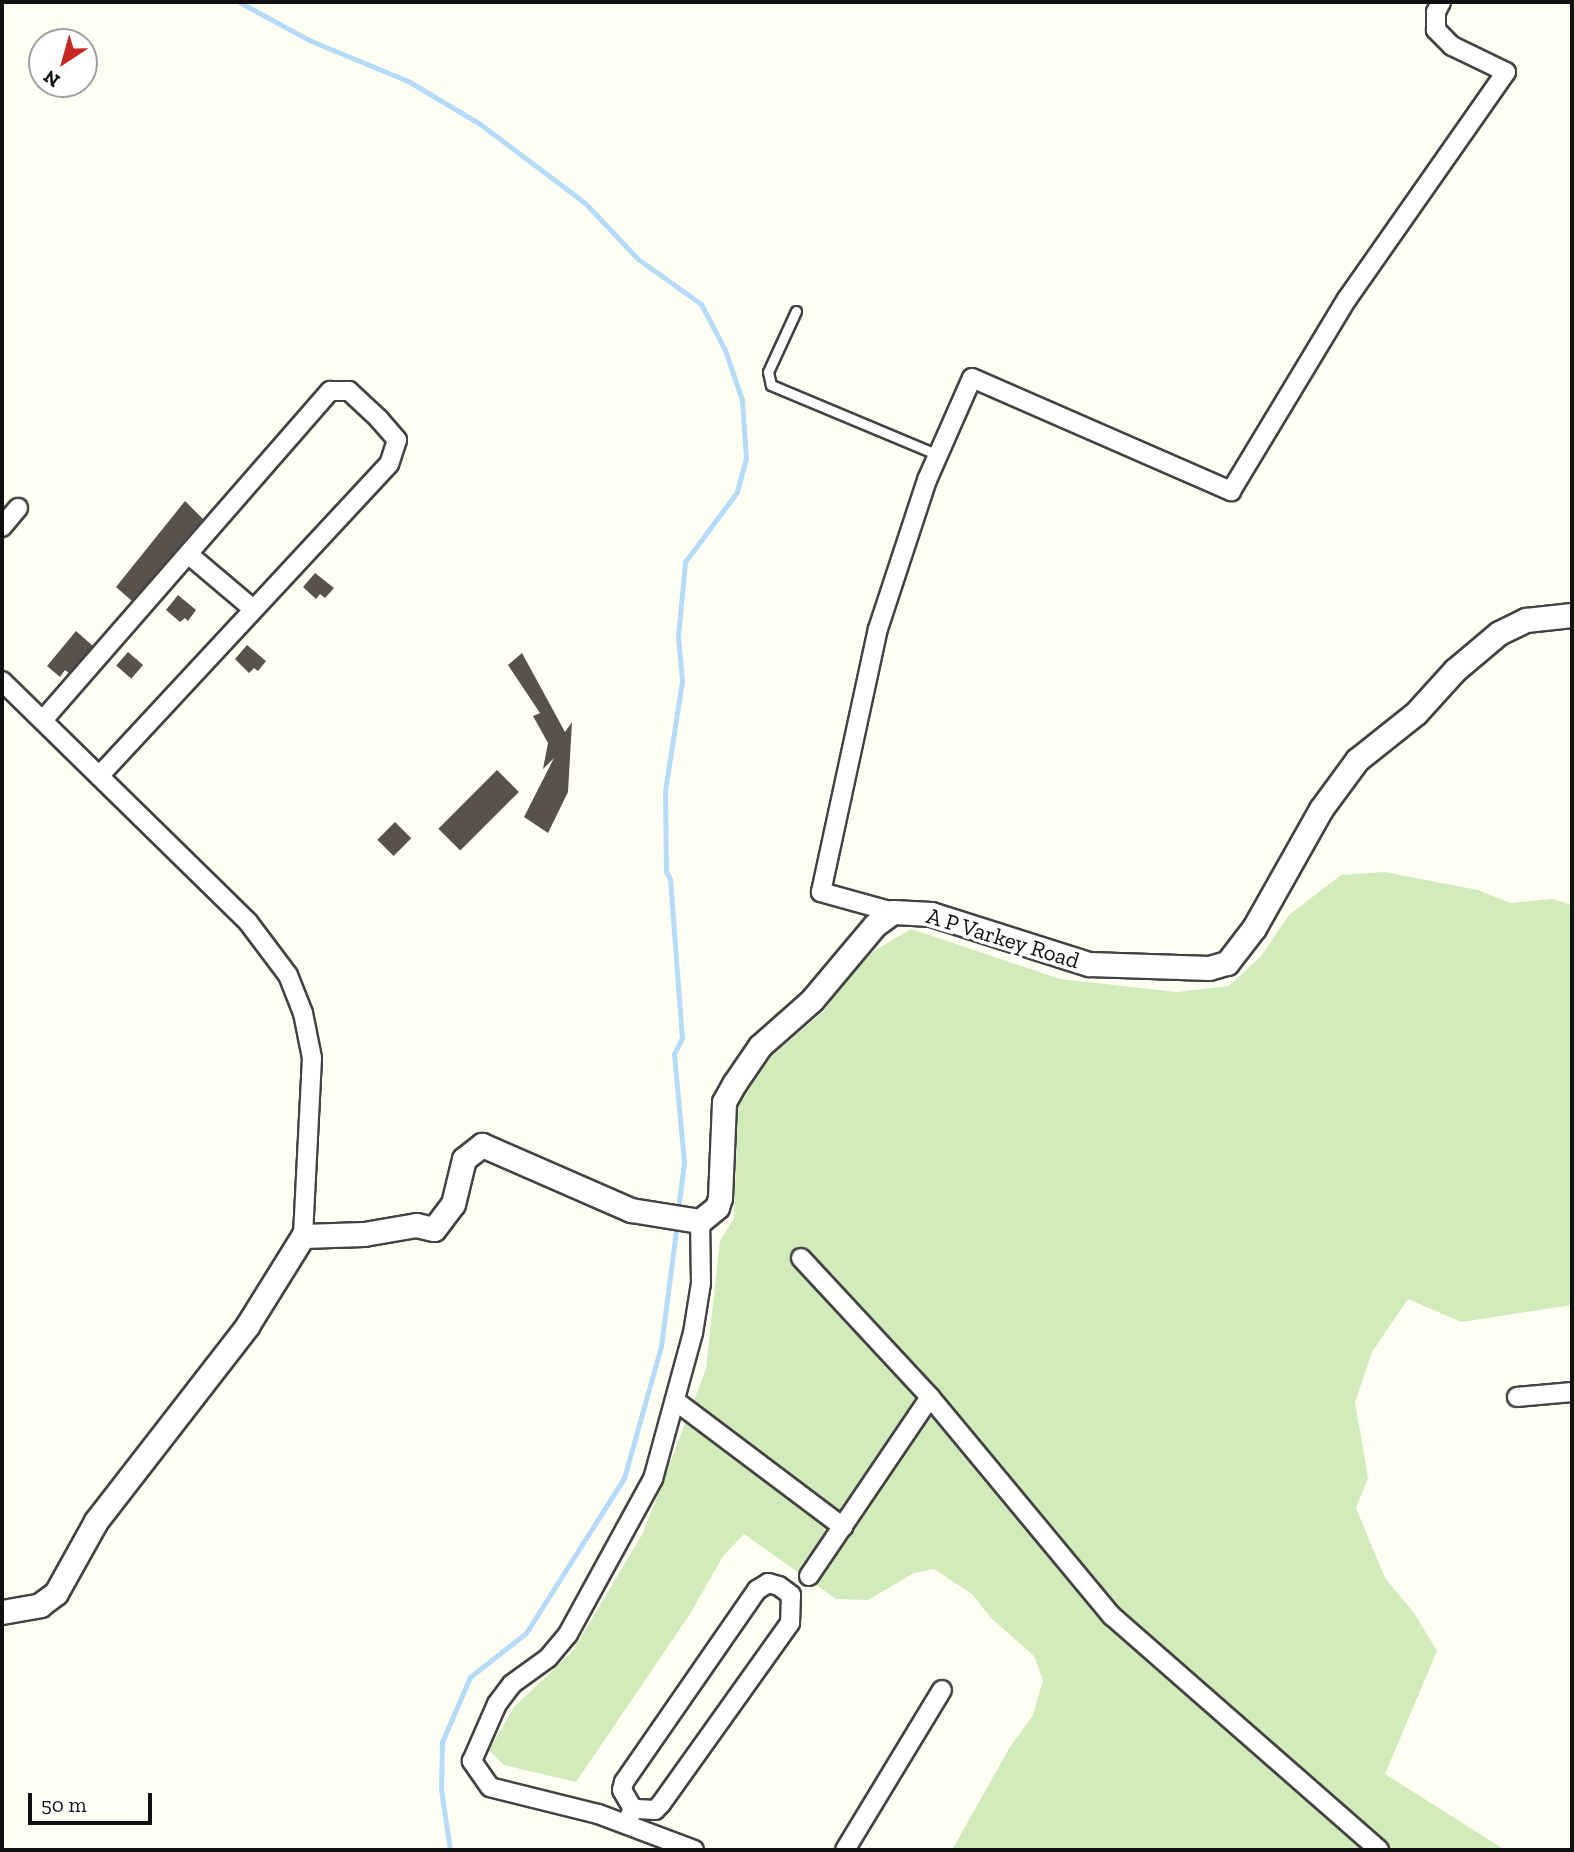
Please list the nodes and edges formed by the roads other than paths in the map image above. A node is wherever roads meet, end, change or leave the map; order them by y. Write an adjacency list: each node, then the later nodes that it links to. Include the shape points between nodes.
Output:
1 (1441, 2): 3 (street, via 1436,30 1452,46 1506,72 1347,299 1231,491 972,378)
2 (796, 311): 3 (lane, via 768,372 771,385)
3 (938, 455): 12 (street, via 878,629 821,892)
4 (18, 508): 5 (street)
5 (2, 527)
6 (188, 554): 7 (street); 7 (street, via 330,391 349,391 397,440 388,464); 10 (street)
7 (253, 609): 11 (street)
8 (1572, 615): 12 (street, A P Varkey Road, via 1526,620 1499,633 1455,670 1416,713 1357,760 1321,809 1254,928 1227,963 1209,968 1089,964 931,914)
9 (2, 681): 10 (street)
10 (43, 720): 11 (street)
11 (99, 776): 14 (street, via 248,922 288,975 303,1013 312,1058)
12 (893, 912): 13 (street, A P Varkey Road, via 875,925 812,1000 760,1046 734,1084 724,1102 722,1185)
13 (691, 1216): 14 (street, via 631,1210 482,1145 464,1159 453,1204 435,1228 416,1225 377,1233); 19 (street, via 701,1283)
14 (303, 1236): 22 (street, via 247,1326 96,1521 56,1593 40,1605)
15 (801, 1258): 17 (street)
16 (1572, 1392): 18 (street)
17 (930, 1397): 20 (street); 27 (street, via 1112,1616)
18 (1517, 1397)
19 (677, 1402): 20 (street); 24 (street, via 653,1479 568,1634 497,1703 472,1761 489,1787)
20 (843, 1527): 21 (street)
21 (809, 1576)
22 (2, 1612)
23 (942, 1690): 26 (street)
24 (629, 1816): 24 (street, via 624,1782 757,1590 768,1583 779,1586 791,1595 790,1623 661,1804 655,1810); 25 (street)
25 (694, 1850)
26 (845, 1850)
27 (1379, 1850)

